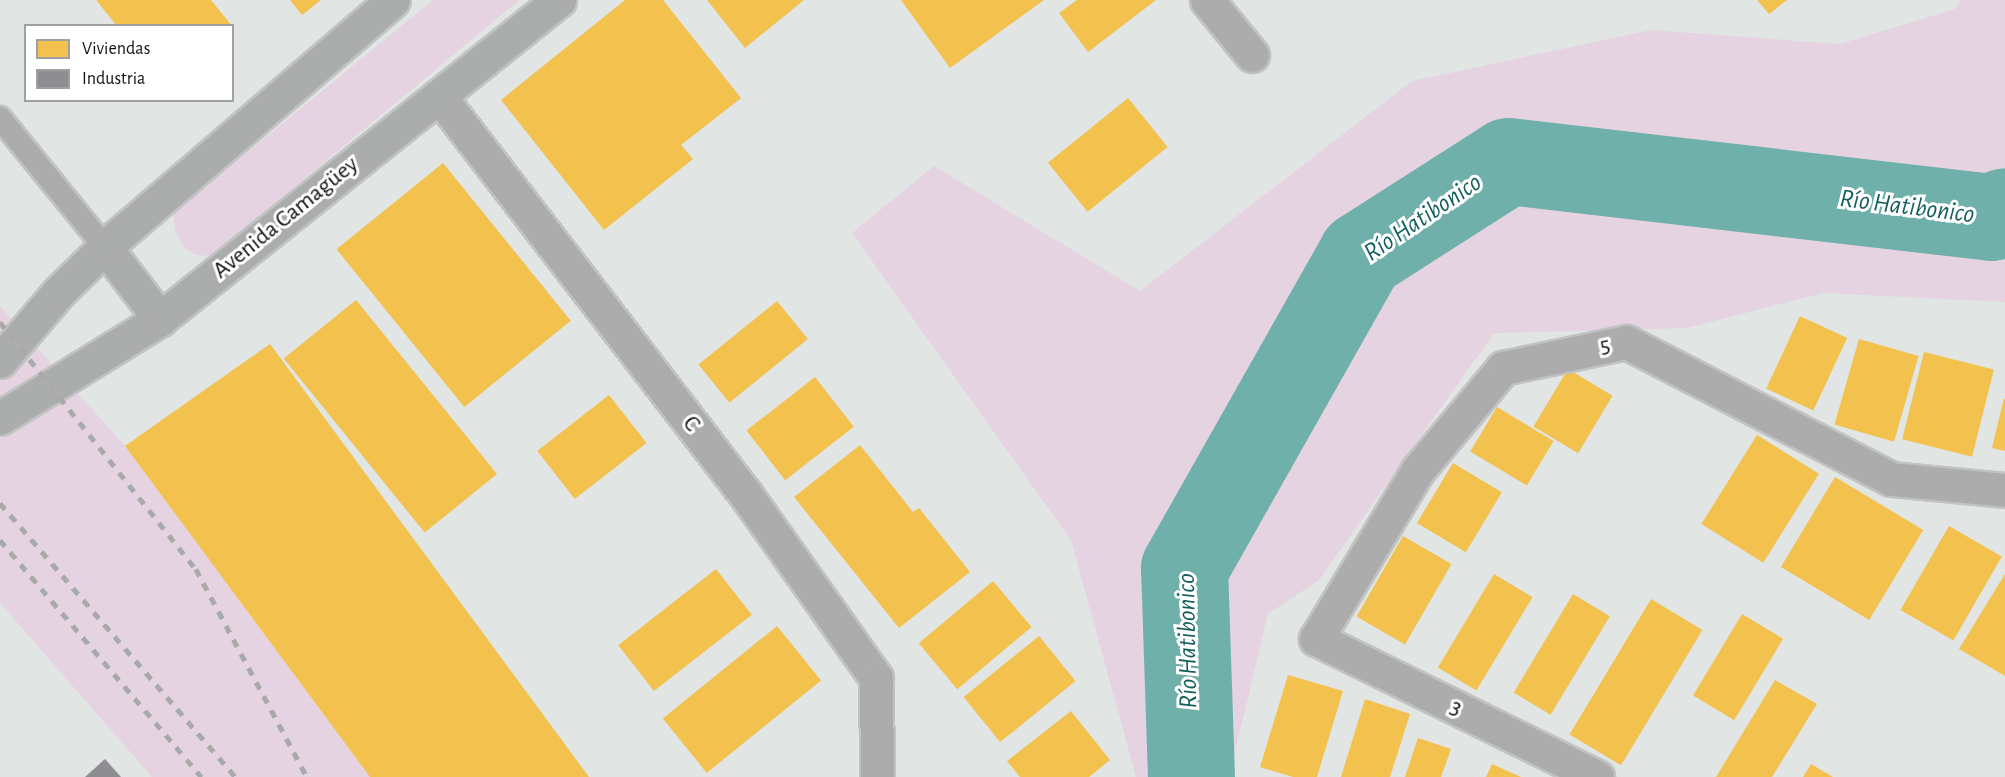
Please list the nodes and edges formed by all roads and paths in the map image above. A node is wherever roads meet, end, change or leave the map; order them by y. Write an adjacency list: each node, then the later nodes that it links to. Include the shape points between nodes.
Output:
1 (393, 0): 7 (main road)
2 (559, 0): 5 (main road, Avenida Camagüey)
3 (1207, 0): 4 (street)
4 (1252, 55)
5 (439, 96): 8 (main road, Avenida Camagüey); 13 (street, C, via 746,495 876,678)
6 (0, 118): 7 (lane)
7 (105, 247): 8 (main road); 9 (main road, via 59,292)
8 (160, 319): 10 (main road, Avenida Camagüey)
9 (0, 361)
10 (0, 418)
11 (2005, 490): 12 (street, 5, via 1891,479 1626,342 1515,365 1503,368 1418,470)
12 (1316, 639): 14 (street, 3)
13 (877, 777)
14 (1597, 777)

